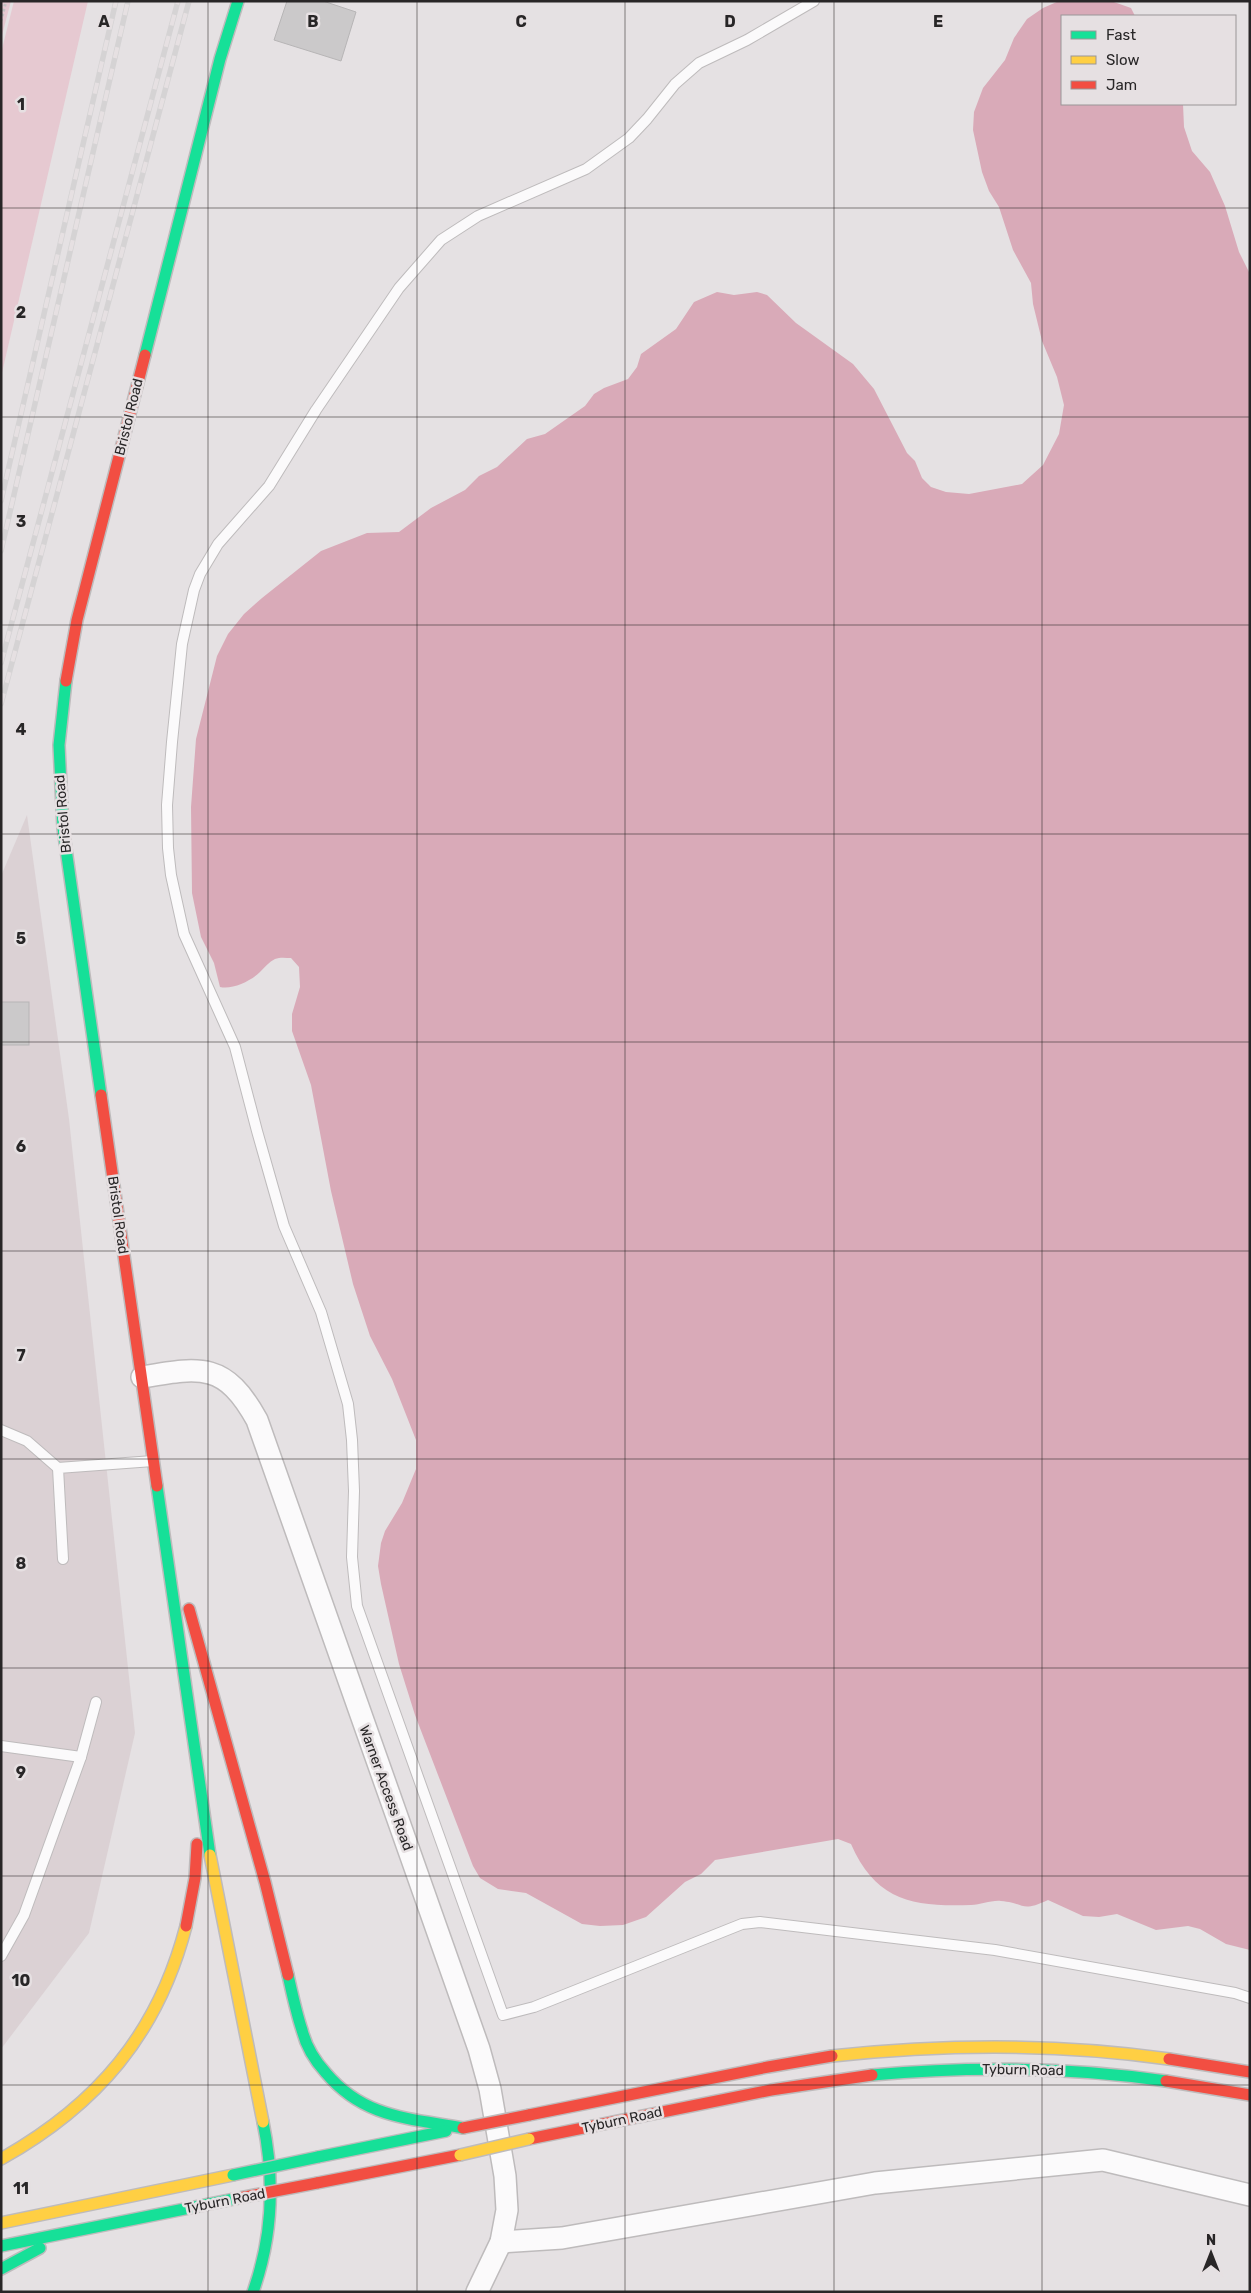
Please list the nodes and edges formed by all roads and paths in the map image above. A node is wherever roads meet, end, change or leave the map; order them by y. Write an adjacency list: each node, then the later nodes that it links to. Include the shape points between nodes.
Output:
1 (6, 1): 4 (path)
2 (238, 1): 5 (main road, Bristol Road, via 220,59 77,620 65,676 60,733 63,828)
3 (814, 1): 17 (lane, via 686,73 628,138 586,169 505,203 441,240 399,288 269,486 218,544 194,590 182,644 167,805 168,848 177,903 184,934 236,1047 284,1226 321,1312 348,1404 354,1491 352,1557 357,1606 503,2015 534,2007 742,1924 760,1922 995,1950)
4 (1, 21)
5 (142, 1378): 7 (main road, Bristol Road); 27 (street, Warner Access Road, via 183,1370 214,1374 231,1384 257,1420 479,2049 490,2089 505,2176 507,2210)
6 (1, 1430): 8 (lane, via 28,1441)
7 (154, 1461): 8 (lane); 9 (main road, Bristol Road)
8 (58, 1468): 10 (lane)
9 (167, 1554): 11 (main road, Bristol Road); 20 (main road, via 190,1611 265,1882 302,2032 317,2063 340,2090 365,2106 390,2115)
10 (63, 1559)
11 (180, 1641): 15 (main road); 22 (main road, via 197,1817 197,1848 187,1925 173,1969 138,2037 100,2086 60,2120); 30 (main road, via 208,1848 273,2185 266,2254)
12 (96, 1702): 14 (lane)
13 (1, 1746): 14 (lane)
14 (81, 1757): 16 (lane, via 24,1915)
15 (218, 1827)
16 (1, 1956)
17 (1250, 1998)
18 (1250, 2072): 20 (main road, Tyburn Road, bridge, via 1123,2052 1064,2047 916,2048 797,2061)
19 (1250, 2095): 26 (main road, Tyburn Road, bridge, via 1092,2072 1024,2069 917,2071 801,2084)
20 (462, 2128): 25 (main road, Tyburn Road, bridge)
21 (283, 2157): 24 (main road)
22 (1, 2159)
23 (1250, 2195): 27 (street, via 1103,2160 875,2182 562,2238)
24 (284, 2197)
25 (1, 2222)
26 (74, 2231): 28 (main road, Tyburn Road); 29 (main road)
27 (501, 2242): 31 (street, Warner Access Road)
28 (1, 2246)
29 (1, 2269)
30 (253, 2292)
31 (477, 2292)

